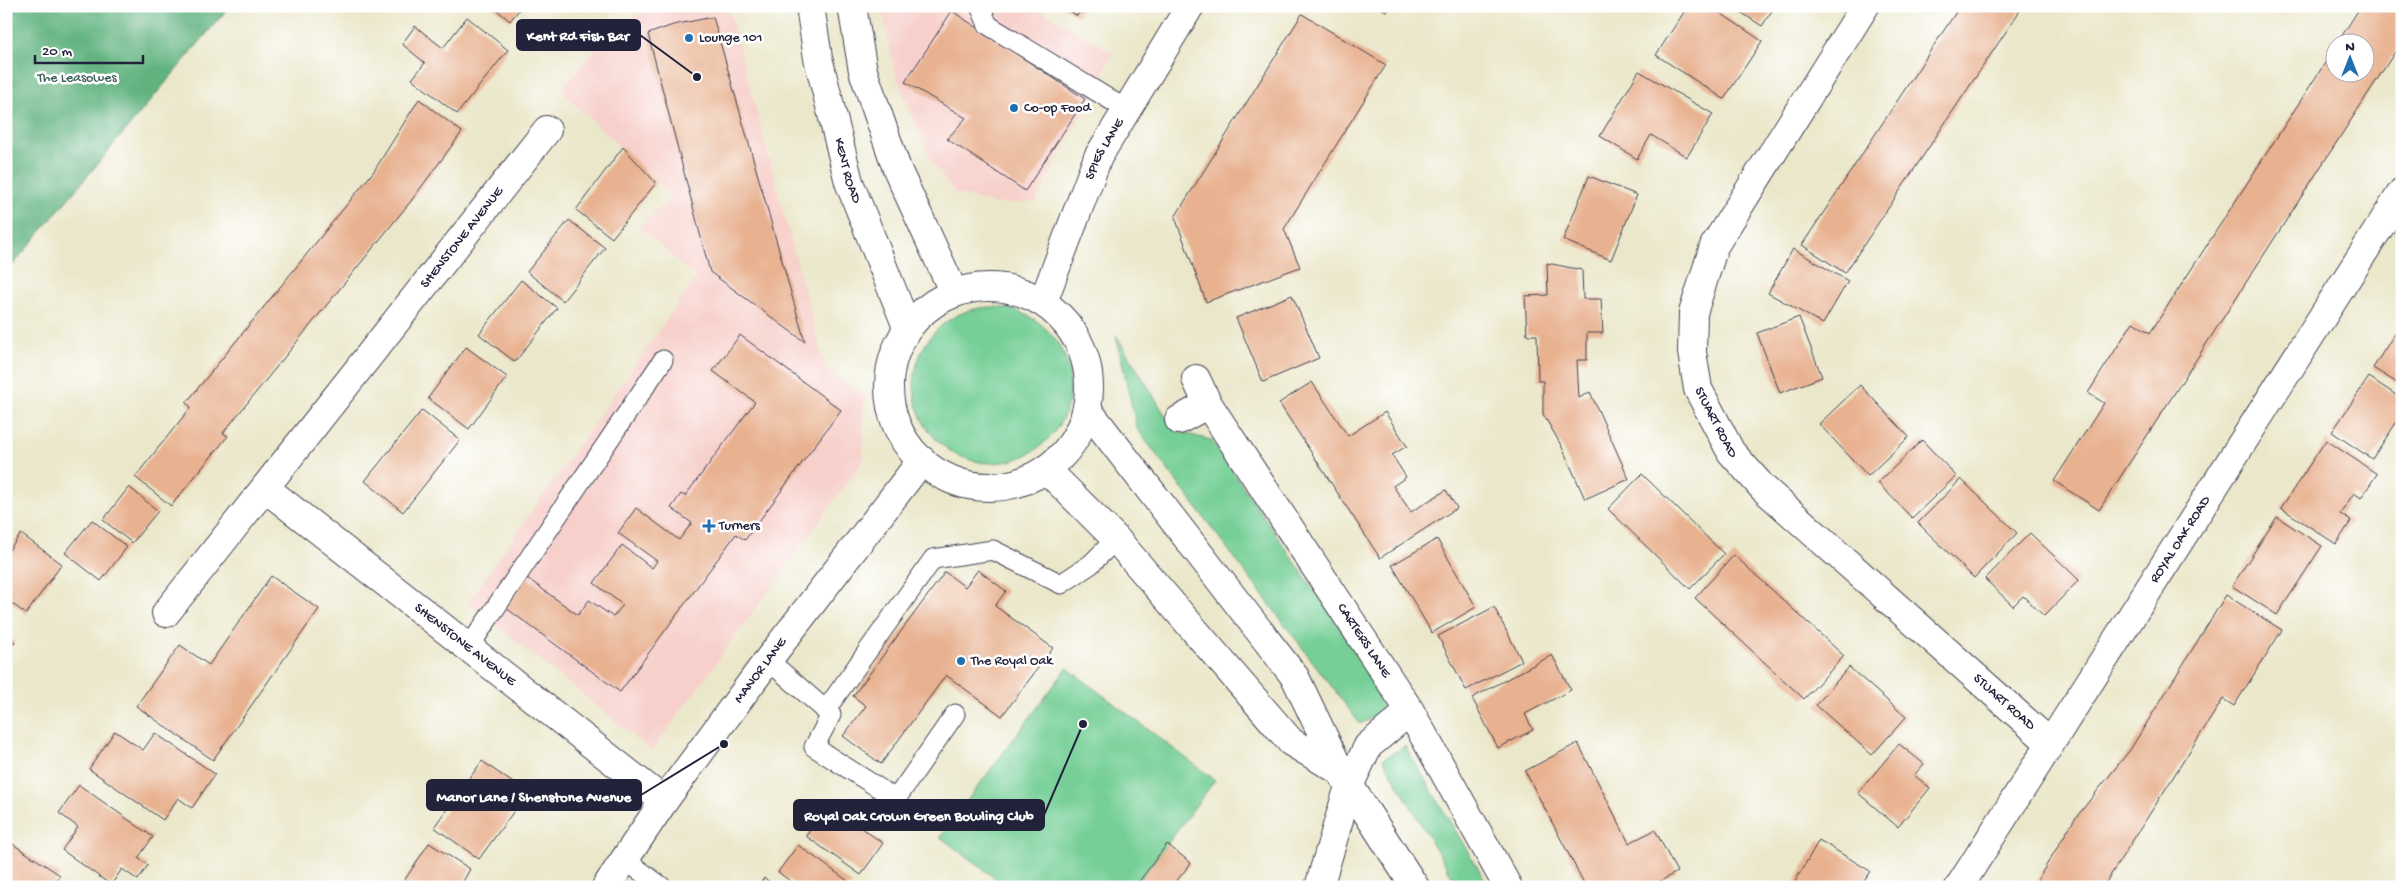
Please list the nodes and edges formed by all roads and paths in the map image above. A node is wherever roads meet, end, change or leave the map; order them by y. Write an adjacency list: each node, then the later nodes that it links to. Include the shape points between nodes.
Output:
1 (810, 6): 11 (street, KENT ROAD, via 818,58 849,182)
2 (852, 6): 9 (street, via 863,71 897,168)
3 (980, 6): 6 (lane, via 988,24)
4 (1190, 6): 6 (street, SPIES LANE)
5 (1865, 6): 27 (street, STUART ROAD, via 1714,246 1693,313 1692,352 1698,389 1731,452 1763,488)
6 (1127, 110): 10 (street, SPIES LANE, via 1098,157)
7 (547, 130): 19 (street, SHENSTONE AVENUE)
8 (2402, 192): 27 (street, ROYAL OAK ROAD)
9 (954, 294): 10 (street, via 993,287 1021,292); 11 (street, via 928,308)
10 (1043, 302): 15 (street, via 1067,324 1082,350 1089,379)
11 (907, 327): 17 (street, via 893,360 890,395 894,418 902,435)
12 (663, 360): 22 (lane)
13 (1196, 379): 14 (street, CARTERS LANE)
14 (1208, 404): 16 (street); 25 (street, CARTERS LANE)
15 (1087, 409): 18 (street, via 1074,440); 28 (street, via 1295,677)
16 (1179, 420)
17 (922, 460): 18 (street, via 951,478 982,486 1015,483); 23 (street, MANOR LANE)
18 (1046, 469): 20 (street)
19 (265, 488): 21 (street, SHENSTONE AVENUE); 22 (street, SHENSTONE AVENUE)
20 (1116, 539): 24 (lane, via 1091,564 1061,584 993,550 933,559); 28 (street, via 1291,742)
21 (166, 613)
22 (469, 648): 29 (street, SHENSTONE AVENUE)
23 (768, 660): 24 (lane); 29 (street, MANOR LANE)
24 (825, 710): 26 (lane, via 831,715 814,747 896,799)
25 (1410, 711): 28 (street, via 1368,746); 35 (street, CARTERS LANE)
26 (955, 714)
27 (2050, 743): 36 (street, ROYAL OAK ROAD)
28 (1344, 779): 33 (street); 34 (street)
29 (664, 801): 30 (street, MANOR LANE)
30 (626, 860): 31 (street, MANOR LANE); 32 (lane)
31 (606, 887)
32 (662, 887)
33 (1319, 887)
34 (1415, 887)
35 (1508, 887)
36 (1959, 887)

